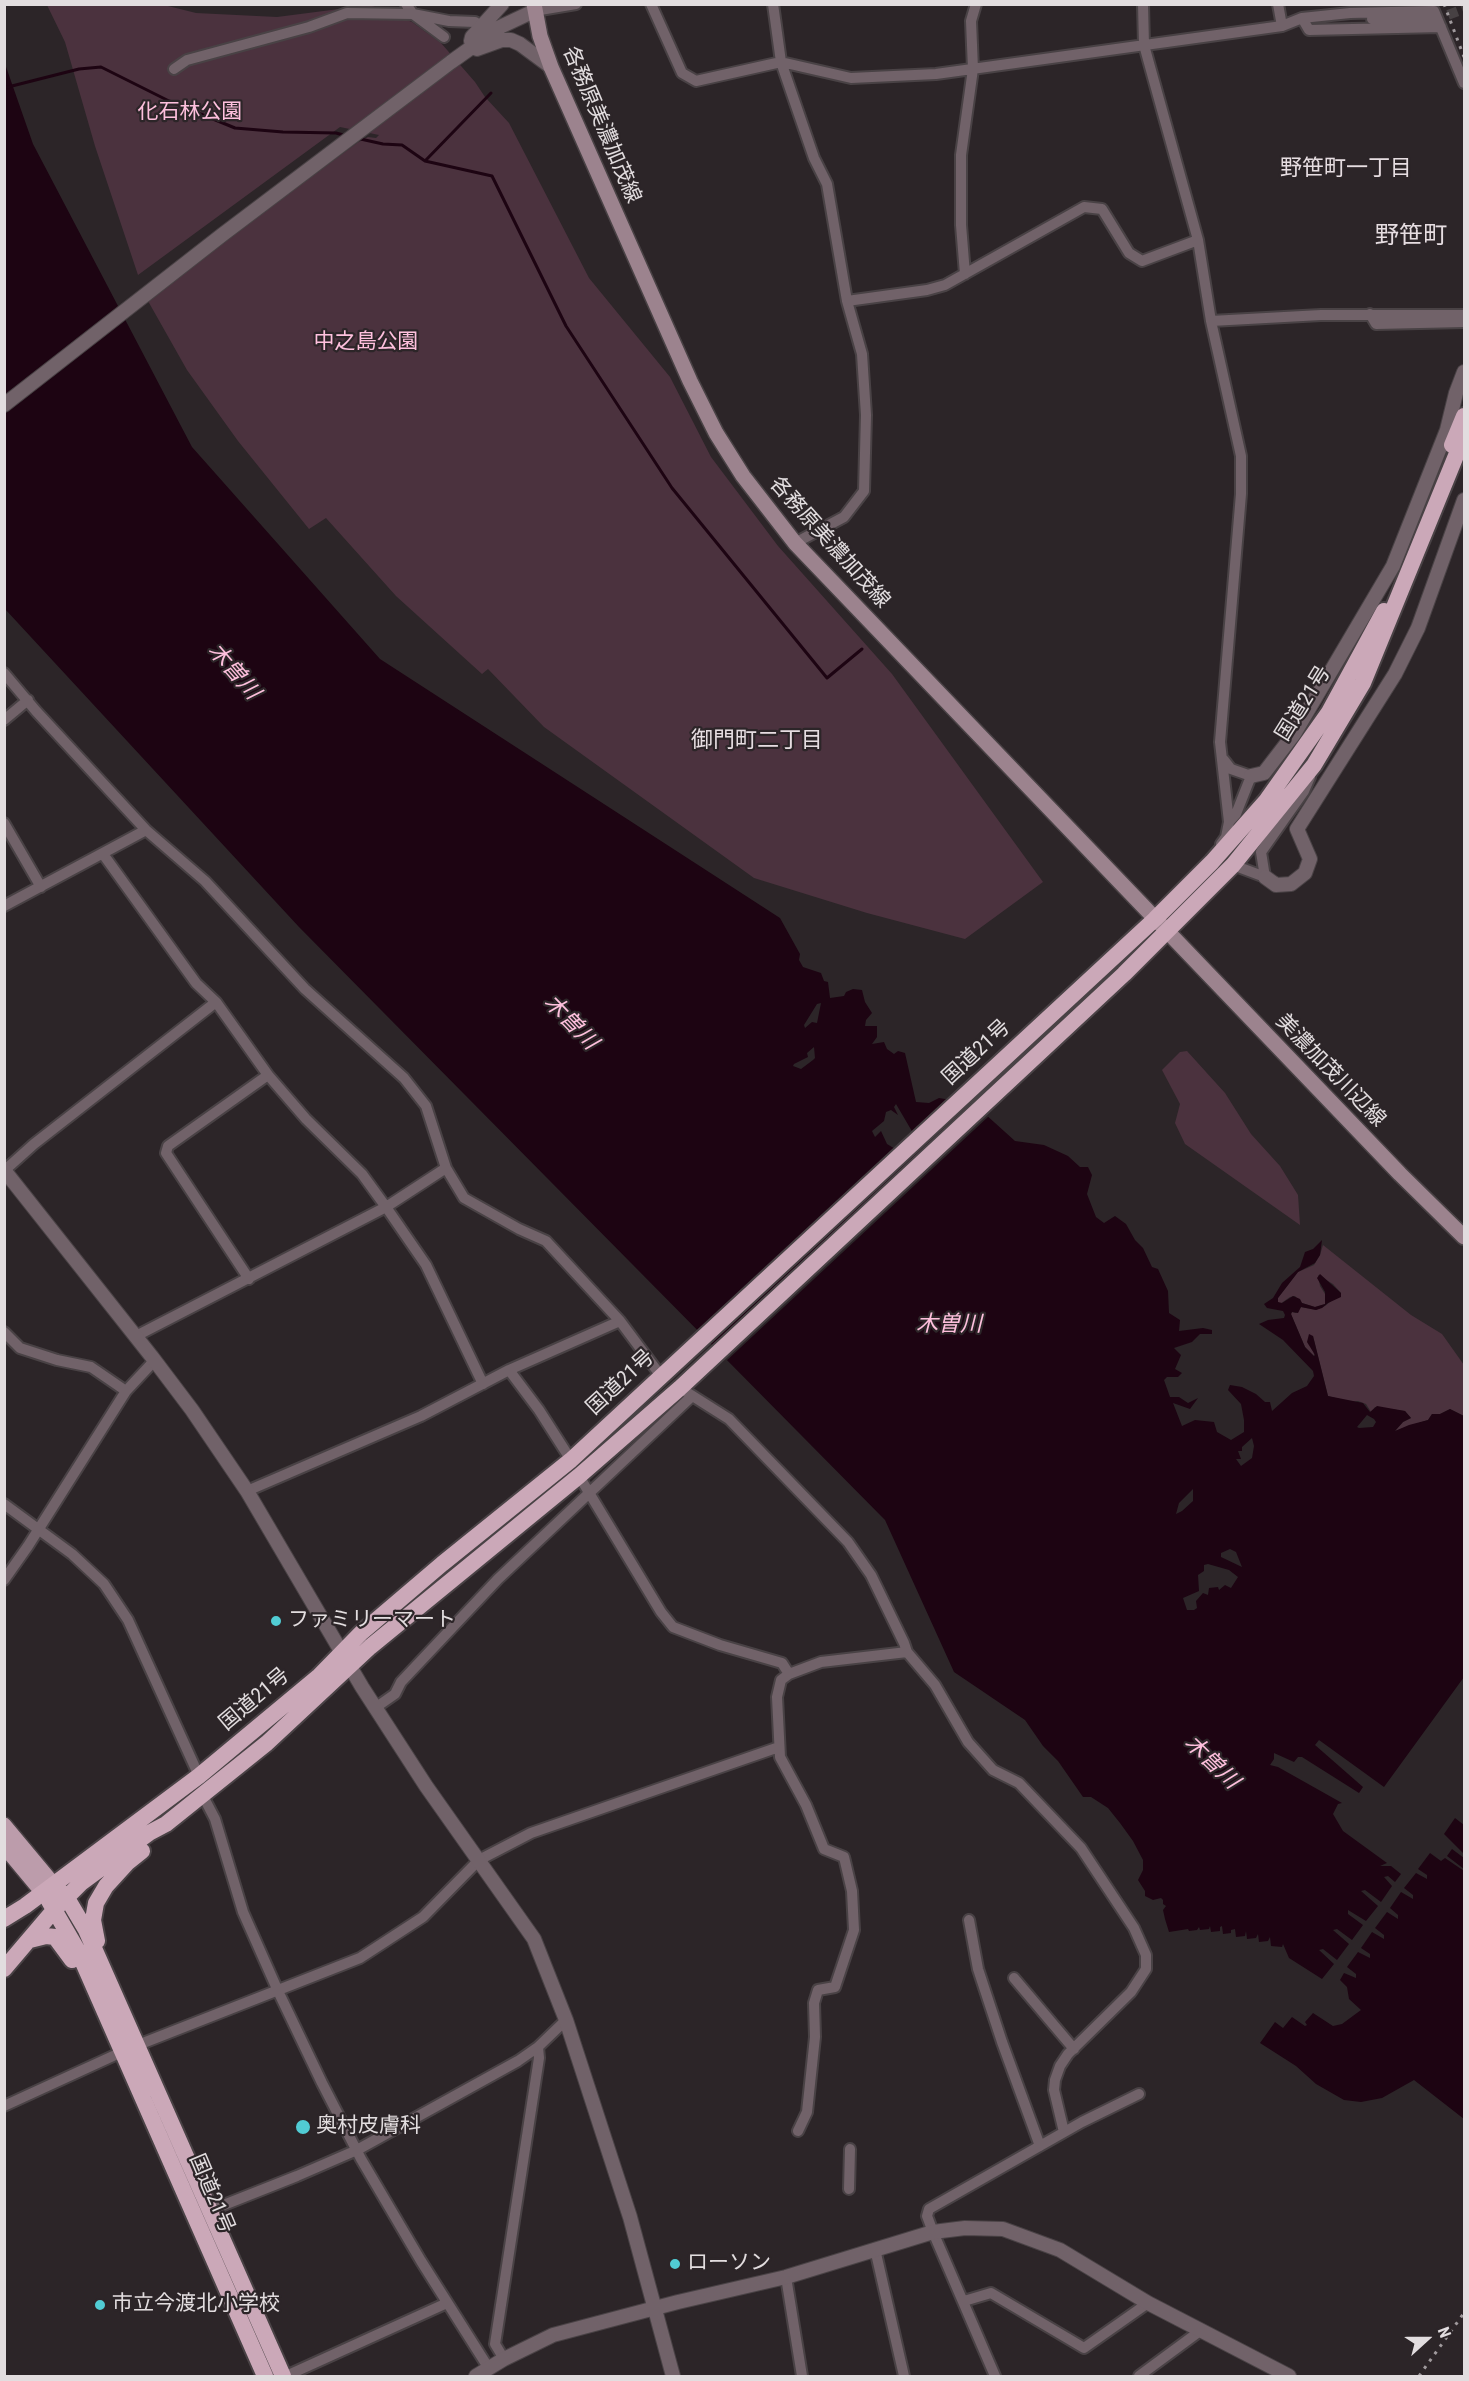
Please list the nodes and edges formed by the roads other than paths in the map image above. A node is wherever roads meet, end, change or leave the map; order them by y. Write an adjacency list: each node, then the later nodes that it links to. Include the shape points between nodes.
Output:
1 (502, 4): 13 (street)
2 (576, 4): 8 (street)
3 (651, 4): 17 (street, via 682,73 696,81)
4 (773, 4): 17 (street)
5 (976, 4): 20 (street, via 971,21)
6 (1143, 4): 15 (street)
7 (1278, 4): 12 (street)
8 (534, 8): 16 (street); 18 (main road, 各務原美濃加茂線)
9 (409, 9): 13 (street); 14 (street); 19 (street, via 347,13 187,60)
10 (1302, 18): 11 (street, via 1309,30); 11 (street, via 1434,10); 12 (street)
11 (1437, 24): 21 (street)
12 (1282, 26): 15 (street)
13 (483, 27): 16 (street, via 472,37)
14 (444, 37)
15 (1144, 45): 20 (street); 22 (street)
16 (469, 49): 18 (street, via 511,40); 30 (street)
17 (781, 62): 20 (street, via 851,78); 24 (street, via 827,184)
18 (551, 67): 34 (main road, 各務原美濃加茂線, via 716,433 743,476)
19 (174, 69)
20 (973, 69): 23 (street, via 961,155)
21 (1464, 83)
22 (1198, 240): 23 (street, via 1142,261 1129,253 1102,209 1084,207); 27 (street)
23 (965, 274): 24 (street, via 927,291)
24 (847, 301): 34 (street, via 862,354 866,415 864,492 844,517)
25 (1370, 314): 26 (street); 27 (street); 28 (street, via 1376,324)
26 (1464, 315)
27 (1211, 321): 38 (street, via 1241,456 1220,742)
28 (1464, 322)
29 (1464, 372): 32 (street, via 1456,393)
30 (4, 405)
31 (1464, 416): 45 (highway, 国道21号, via 1385,609 1329,712 1266,801)
32 (1454, 433): 39 (highway, 国道21号, via 1363,683); 40 (street, via 1393,566 1294,734 1264,772)
33 (1464, 500): 47 (street, via 1418,628 1395,674 1298,829 1310,859 1305,873 1291,884 1276,885)
34 (795, 543): 50 (main road, 各務原美濃加茂線)
35 (4, 673): 36 (street)
36 (28, 700): 37 (street); 43 (street)
37 (4, 720)
38 (1224, 760): 40 (street, via 1231,770); 41 (street)
39 (1314, 765): 46 (highway, 国道21号); 47 (street, via 1304,791 1261,852)
40 (1251, 776): 41 (street)
41 (1229, 822): 45 (street, via 1226,837)
42 (4, 823): 48 (street)
43 (146, 830): 44 (street); 54 (street, via 205,881 305,988 404,1078 426,1106)
44 (103, 854): 48 (street); 52 (street, via 196,983)
45 (1212, 862): 50 (highway, 国道21号)
46 (1233, 865): 47 (street); 51 (highway, 国道21号)
47 (1264, 877)
48 (41, 887): 49 (street)
49 (4, 906)
50 (1155, 919): 51 (main road, 各務原美濃加茂線); 64 (highway, 国道21号)
51 (1167, 932): 57 (main road, 美濃加茂川辺線); 66 (highway, 国道21号)
52 (216, 1002): 53 (street); 55 (street)
53 (268, 1075): 56 (street, via 362,1174); 58 (street, via 168,1146 166,1153)
54 (446, 1168): 56 (street); 59 (street, via 464,1198 546,1241)
55 (5, 1170): 61 (street)
56 (386, 1207): 58 (street); 65 (street, via 426,1265)
57 (1464, 1237)
58 (249, 1279): 61 (street)
59 (620, 1321): 63 (street); 64 (street)
60 (4, 1332): 67 (street, via 20,1348 91,1367)
61 (136, 1336): 62 (street)
62 (155, 1360): 67 (street); 70 (street)
63 (509, 1370): 65 (street); 68 (street)
64 (661, 1376): 68 (highway, 国道21号)
65 (483, 1384): 70 (street, via 421,1416)
66 (687, 1387): 69 (highway, 国道21号); 71 (street); 75 (street, via 729,1419 849,1542 871,1575)
67 (126, 1391): 73 (street)
68 (571, 1460): 76 (highway, 国道21号, via 442,1564)
69 (579, 1476): 71 (street); 76 (highway, 国道21号, via 370,1647)
70 (247, 1491): 76 (street)
71 (589, 1492): 77 (street, via 673,1627 782,1663); 78 (street, via 498,1579 401,1682 391,1699)
72 (4, 1504): 73 (street)
73 (39, 1529): 74 (street); 80 (street, via 104,1584 128,1620)
74 (4, 1580)
75 (907, 1652): 77 (street, via 821,1662); 99 (street, via 935,1685 968,1742 993,1770 1018,1783 1081,1848 1134,1928 1146,1955 1146,1969 1131,1992)
76 (347, 1659): 78 (street); 80 (highway, 国道21号, via 318,1677); 81 (highway, 国道21号, via 267,1743)
77 (789, 1674): 79 (street, via 781,1680 777,1697)
78 (375, 1708): 85 (street)
79 (779, 1747): 85 (street, via 531,1833); 102 (street, via 780,1757 824,1849 844,1857 852,1891 854,1930 835,1987 818,1990 814,2003 811,2084 807,2112)
80 (200, 1776): 86 (highway, 国道21号)
81 (203, 1796): 82 (highway, 国道21号); 93 (street, via 215,1819 243,1912)
82 (166, 1824): 87 (highway, 国道21号, via 81,1883); 94 (highway, via 156,1841 127,1863 96,1903 96,1937)
83 (4, 1825): 86 (main road)
84 (4, 1846): 86 (main road)
85 (479, 1860): 93 (street, via 423,1917 360,1958); 95 (street, via 534,1939)
86 (49, 1889): 87 (highway, 国道21号); 88 (highway)
87 (61, 1903): 90 (highway); 94 (highway, 国道21号, via 86,1930); 96 (highway, 国道21号)
88 (4, 1919)
89 (969, 1920): 104 (street, via 978,1969)
90 (30, 1940): 91 (highway); 96 (highway, via 55,1937 71,1958 91,2001)
91 (4, 1969)
92 (1014, 1978): 99 (street)
93 (278, 1991): 98 (street); 106 (street)
94 (119, 2004): 98 (highway, 国道21号)
95 (566, 2020): 97 (street); 115 (street)
96 (110, 2021): 98 (highway, 国道21号)
97 (538, 2047): 106 (street); 117 (street, via 495,2344)
98 (131, 2048): 101 (street); 108 (highway, 国道21号); 119 (highway, 国道21号)
99 (1074, 2049): 103 (street, via 1060,2066 1055,2080)
100 (1139, 2094): 103 (street)
101 (4, 2106)
102 (798, 2131)
103 (1064, 2132): 104 (street)
104 (1040, 2146): 109 (street, via 929,2209 927,2216)
105 (850, 2149): 107 (street)
106 (357, 2150): 108 (street); 113 (street)
107 (849, 2189)
108 (211, 2210): 120 (highway, 国道21号)
109 (933, 2232): 110 (street); 112 (street); 114 (street, via 993,2228 1023,2235 1060,2250)
110 (875, 2249): 111 (street); 124 (street)
111 (786, 2277): 115 (street); 123 (street)
112 (964, 2301): 114 (street, via 991,2293 1084,2348); 125 (street)
113 (447, 2303): 118 (street); 120 (street)
114 (1148, 2303): 116 (street)
115 (655, 2308): 117 (street, via 553,2335); 122 (street)
116 (1200, 2331): 126 (street); 127 (street)
117 (504, 2359): 118 (street)
118 (488, 2367): 121 (street)
119 (265, 2376)
120 (284, 2376)
121 (476, 2376)
122 (673, 2376)
123 (802, 2376)
124 (904, 2376)
125 (995, 2376)
126 (1139, 2376)
127 (1289, 2376)

